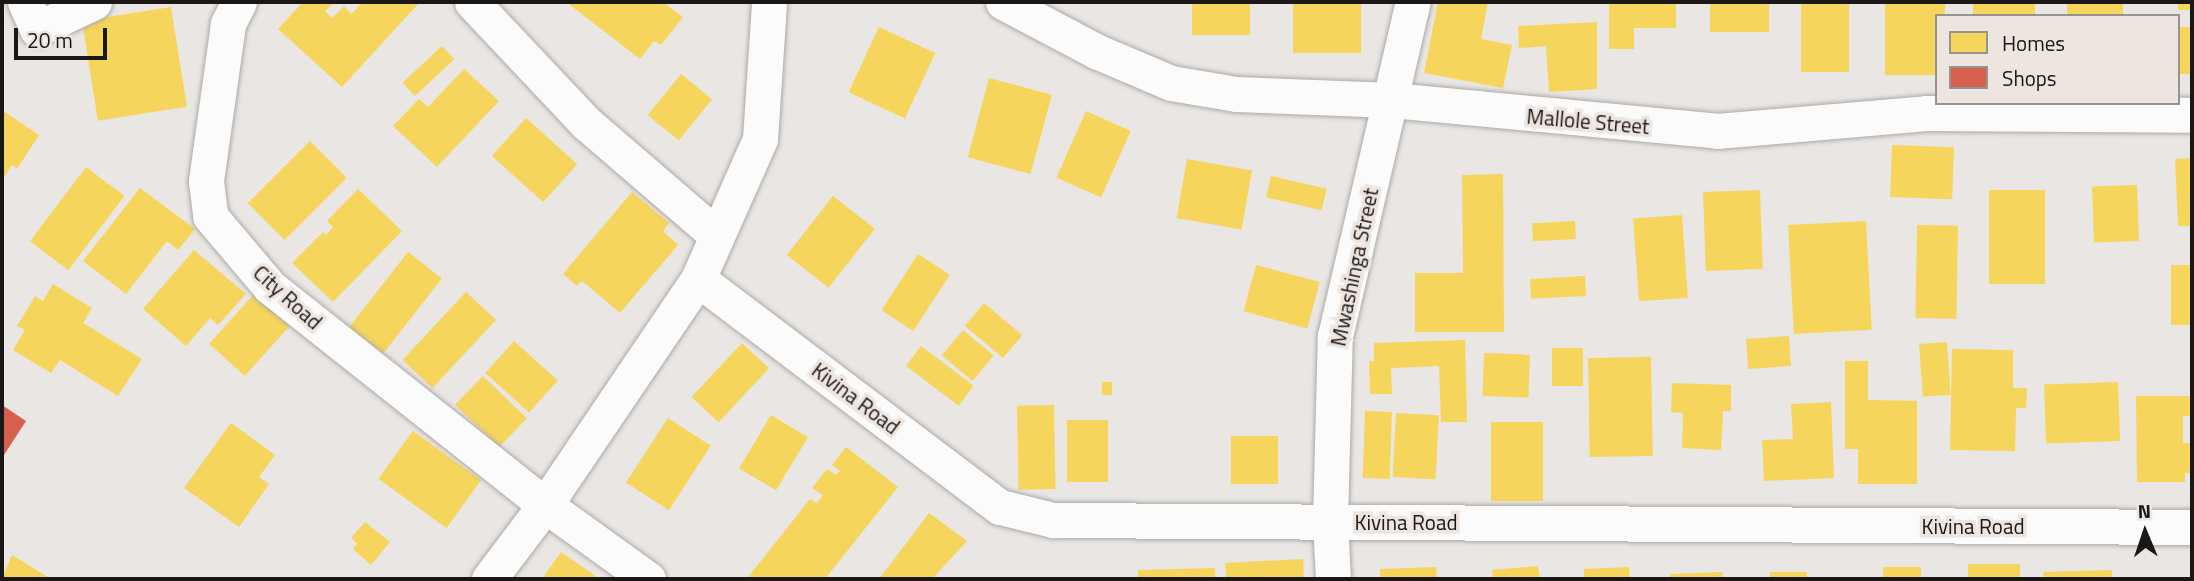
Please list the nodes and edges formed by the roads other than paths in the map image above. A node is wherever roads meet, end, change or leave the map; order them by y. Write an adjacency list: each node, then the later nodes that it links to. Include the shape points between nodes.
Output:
1 (25, 2): 2 (street, via 37,29)
2 (94, 2)
3 (239, 2): 12 (street, City Road, via 228,24 206,181 211,216 270,287)
4 (472, 2): 10 (street, via 586,123)
5 (769, 2): 10 (street, via 760,139)
6 (1003, 2): 8 (street, Mallole Street, via 1098,52 1171,83 1236,94)
7 (1413, 2): 8 (street, Mwashinga Street)
8 (1392, 100): 9 (street, Mallole Street, via 1717,131 1926,113); 13 (street, Mwashinga Street, via 1335,336)
9 (2192, 115)
10 (715, 234): 11 (street)
11 (698, 279): 12 (street); 13 (street, Kivina Road, via 1000,507 1053,520)
12 (545, 505): 15 (street); 16 (street, City Road)
13 (1330, 521): 14 (street, Kivina Road); 17 (street, Mwashinga Street)
14 (2192, 527)
15 (489, 579)
16 (648, 579)
17 (1334, 579)

